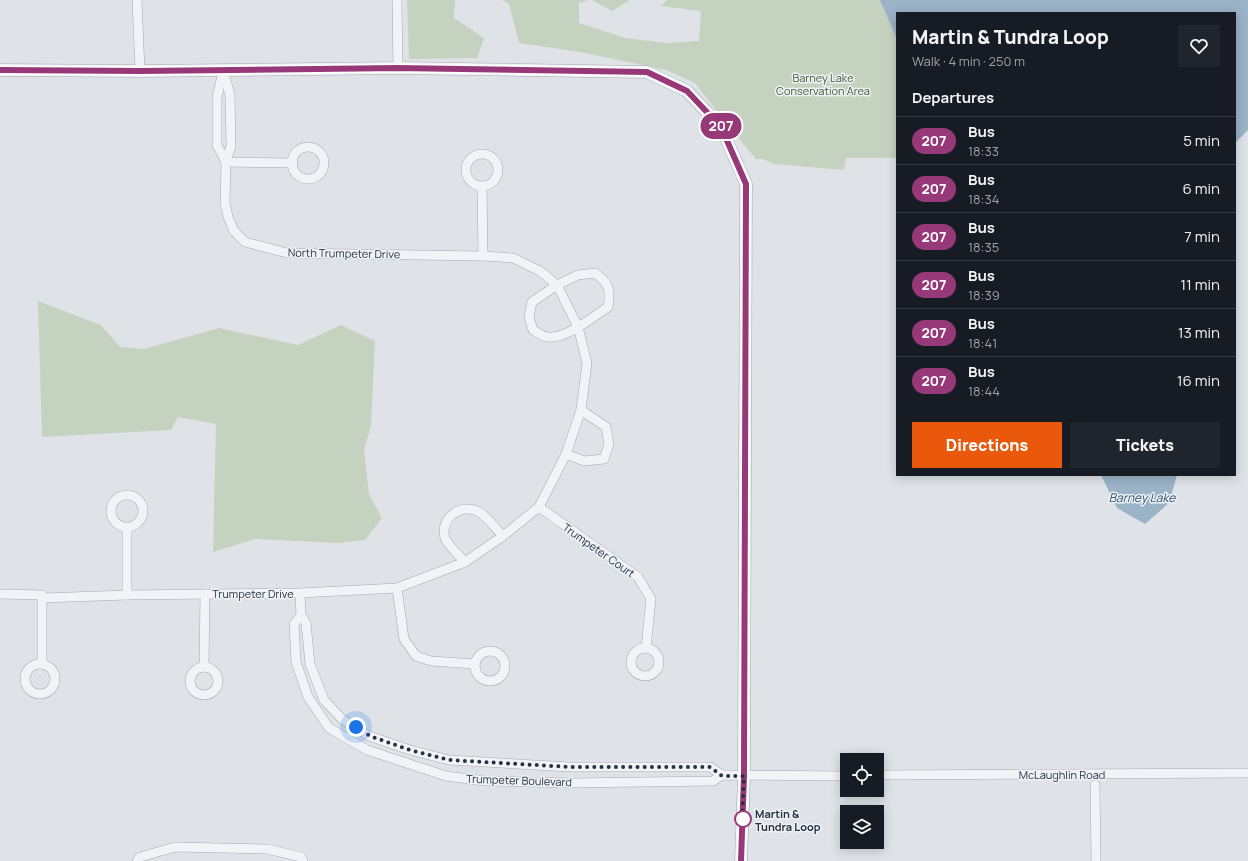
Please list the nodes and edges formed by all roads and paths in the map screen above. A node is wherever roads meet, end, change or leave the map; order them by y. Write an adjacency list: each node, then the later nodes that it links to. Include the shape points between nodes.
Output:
1 (137, 0): 6 (street)
2 (397, 0): 3 (street)
3 (398, 68): 5 (street); 33 (street, via 647,72 687,91 721,127 746,184)
4 (0, 70): 6 (street)
5 (223, 70): 6 (street); 7 (street, North Trumpeter Drive, via 230,95 231,146); 7 (street, North Trumpeter Drive, via 217,97 218,145)
6 (140, 71)
7 (226, 162): 8 (street); 10 (street, North Trumpeter Drive, via 225,203 228,217 234,231 245,242 287,253)
8 (293, 163)
9 (482, 186): 10 (street)
10 (483, 256): 11 (street, North Trumpeter Drive, via 513,258 540,271)
11 (557, 285): 12 (street, North Trumpeter Drive); 12 (street, via 532,302 529,317 533,330 547,337 559,336); 12 (street, via 578,274 595,273 604,279 610,295 608,307)
12 (578, 327): 13 (street, North Trumpeter Drive, via 587,363)
13 (582, 410): 14 (street, North Trumpeter Drive); 14 (street, via 606,427 609,444 604,459 584,461)
14 (566, 454): 15 (street, North Trumpeter Drive)
15 (539, 508): 17 (street, North Trumpeter Drive); 26 (street, Trumpeter Court, via 638,577 651,599)
16 (127, 528): 22 (street)
17 (503, 536): 18 (street, North Trumpeter Drive); 18 (street, via 480,512 472,509 454,512 448,519 445,536 448,545)
18 (465, 562): 19 (street, North Trumpeter Drive)
19 (397, 588): 20 (street, North Trumpeter Drive); 28 (street, via 404,639 416,656 431,661)
20 (300, 593): 23 (street, Trumpeter Drive); 25 (street, Trumpeter Boulevard)
21 (0, 594): 24 (street, Trumpeter Drive, via 42,595)
22 (127, 594): 23 (street, Trumpeter Drive); 24 (street, Trumpeter Drive)
23 (205, 594): 29 (street, Trumpeter Drive)
24 (42, 598): 27 (street)
25 (301, 615): 32 (street, Trumpeter Boulevard, via 306,623 310,664 324,700 342,719 370,736 449,760 570,767 710,767); 32 (street, Trumpeter Boulevard, via 294,624 296,662 308,697 329,728 367,750 446,776 485,781 713,781)
26 (646, 648)
27 (42, 664)
28 (475, 664)
29 (204, 667)
30 (1248, 773): 31 (street, McLaughlin Road)
31 (884, 775)
32 (722, 776): 33 (street, Trumpeter Boulevard)
33 (744, 776): 34 (street); 38 (street)
34 (840, 776)
35 (1095, 785): 39 (street)
36 (137, 861): 37 (street, via 140,857 175,847 267,849 301,857)
37 (303, 861)
38 (741, 861)
39 (1096, 861)

